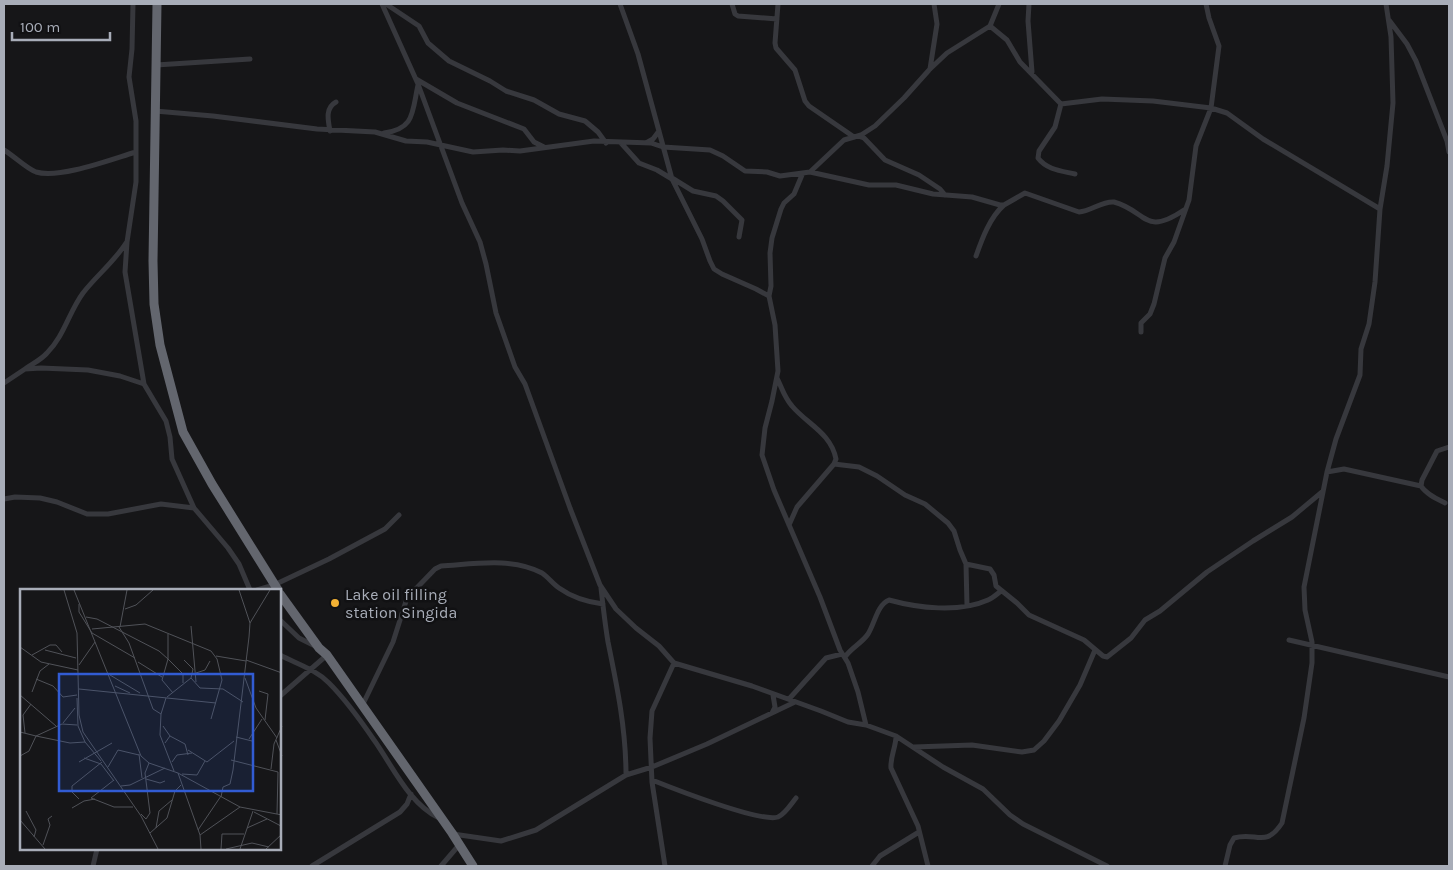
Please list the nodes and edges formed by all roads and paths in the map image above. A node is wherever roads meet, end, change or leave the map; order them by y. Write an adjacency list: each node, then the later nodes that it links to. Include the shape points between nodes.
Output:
1 (133, 4): 36 (street, via 129,77 136,121)
2 (157, 4): 17 (highway)
3 (382, 4): 20 (street)
4 (386, 4): 29 (street, via 419,26 428,44 449,61 506,91 534,100 559,114 585,121)
5 (620, 4): 26 (street, via 638,54)
6 (732, 4): 13 (street, via 738,16)
7 (778, 4): 13 (street)
8 (934, 4): 18 (street, via 937,24)
9 (999, 4): 15 (street)
10 (1029, 4): 19 (street)
11 (1206, 4): 23 (street, via 1220,46)
12 (1386, 4): 14 (street)
13 (777, 19): 28 (street, via 776,48 795,70 805,100 816,112)
14 (1388, 20): 37 (street, via 1416,61); 44 (street, via 1392,103)
15 (990, 26): 18 (street, via 947,53); 19 (street, via 1007,40 1020,62)
16 (250, 59): 17 (street)
17 (156, 65): 24 (highway)
18 (930, 69): 28 (street, via 875,126)
19 (1032, 72): 22 (street)
20 (417, 81): 27 (street, via 410,120 399,130); 32 (street); 33 (street, via 457,103 524,129 534,142)
21 (336, 102): 25 (street, via 328,111)
22 (1061, 104): 23 (street, via 1102,99); 40 (street, via 1054,127 1038,158 1052,168)
23 (1212, 108): 44 (street, via 1228,113); 45 (street, via 1196,146 1191,193)
24 (154, 111): 25 (street); 67 (highway, via 154,304 167,374 183,432)
25 (330, 130): 27 (street)
26 (659, 131): 31 (street); 34 (street)
27 (381, 134): 32 (street)
28 (856, 136): 38 (street, via 842,141); 42 (street, via 864,138 885,160 919,175)
29 (606, 142): 30 (street); 33 (street)
30 (620, 142): 31 (street); 41 (street, via 639,163)
31 (645, 143): 34 (street)
32 (440, 145): 33 (street, via 473,152); 66 (street, via 480,242 496,313 515,367 525,384)
33 (544, 147)
34 (662, 147): 39 (street, via 710,150 745,171 780,176); 41 (street)
35 (4, 150): 36 (street, via 37,172 53,173)
36 (136, 152): 47 (street)
37 (1449, 152)
38 (810, 172): 39 (street); 42 (street, via 861,184 896,185)
39 (802, 174): 49 (street, via 794,194 781,209 772,238)
40 (1075, 174)
41 (672, 178): 46 (street, via 693,191 724,200 742,220); 49 (street, via 714,268)
42 (945, 195): 43 (street)
43 (1004, 204): 45 (street, via 1025,193 1079,212 1111,201 1154,222 1173,218); 48 (street)
44 (1380, 209): 57 (street, via 1375,288 1361,349 1360,375)
45 (1184, 210): 50 (street, via 1166,258 1154,304 1141,323)
46 (739, 237)
47 (127, 242): 51 (street, via 82,294 52,348); 54 (street, via 125,272)
48 (976, 256)
49 (769, 296): 52 (street, via 776,325)
50 (1141, 332)
51 (25, 369): 53 (street); 54 (street, via 88,370)
52 (777, 377): 56 (street, via 787,401 828,439 835,456); 64 (street, via 764,428 762,455)
53 (4, 383)
54 (144, 384): 62 (street, via 166,422 172,459)
55 (1449, 447): 58 (street, via 1437,451)
56 (834, 464): 64 (street, via 797,507); 65 (street, via 872,473 892,488 934,510 954,531)
57 (1326, 472): 58 (street, via 1344,469); 59 (street)
58 (1421, 486): 61 (street)
59 (1322, 492): 76 (street, via 1304,587); 77 (street, via 1292,517 1207,572 1145,620 1131,638 1109,656)
60 (4, 499): 62 (street, via 40,498 87,514 108,514 161,504)
61 (1445, 503)
62 (194, 508): 68 (street, via 239,564)
63 (399, 515): 67 (street, via 385,529)
64 (789, 526): 80 (street)
65 (966, 564): 70 (street, via 990,569); 73 (street)
66 (600, 585): 72 (street); 81 (street, via 616,609)
67 (276, 587): 69 (street)
68 (250, 589)
69 (263, 589)
70 (1000, 591): 73 (street, via 989,600); 77 (street, via 1029,615 1073,634)
71 (281, 595): 78 (highway)
72 (603, 604): 88 (street, via 574,597 541,572 520,566 492,563 442,566 435,569 407,598 393,642); 94 (street, via 620,704)
73 (967, 606): 80 (street, via 930,608 886,601 867,635)
74 (281, 621): 78 (street, via 299,638)
75 (1289, 640): 76 (street)
76 (1312, 645): 83 (street); 111 (street, via 1308,692 1282,823 1269,837 1234,838)
77 (1095, 650): 92 (street, via 1063,714 1034,750 1022,752 972,745)
78 (323, 652): 82 (street); 88 (highway)
79 (281, 655): 82 (street)
80 (843, 656): 86 (street, via 826,658); 90 (street, via 856,686)
81 (674, 663): 85 (street); 93 (street, via 652,711)
82 (312, 669): 84 (street); 96 (street, via 331,684 352,710 402,785)
83 (1449, 677)
84 (281, 695)
85 (773, 695): 86 (street); 89 (street, via 775,707)
86 (789, 699): 87 (street)
87 (795, 702): 89 (street); 90 (street, via 848,722)
88 (362, 706): 98 (highway)
89 (772, 714): 93 (street)
90 (866, 725): 91 (street)
91 (896, 736): 92 (street); 99 (street, via 891,768)
92 (913, 747): 110 (street, via 983,789 1023,824)
93 (652, 767): 94 (street); 95 (street)
94 (626, 775): 100 (street, via 547,824 519,836 492,841)
95 (652, 780): 97 (street, via 762,817 778,817); 107 (street)
96 (412, 794): 98 (street, via 429,812); 104 (street, via 400,812)
97 (796, 798)
98 (442, 819): 100 (highway)
99 (919, 832): 108 (street, via 880,856); 109 (street)
100 (452, 834): 101 (highway)
101 (459, 845): 105 (street); 106 (highway)
102 (97, 850): 103 (street)
103 (94, 866)
104 (312, 866)
105 (441, 866)
106 (473, 866)
107 (665, 866)
108 (872, 866)
109 (928, 866)
110 (1107, 866)
111 (1225, 866)

